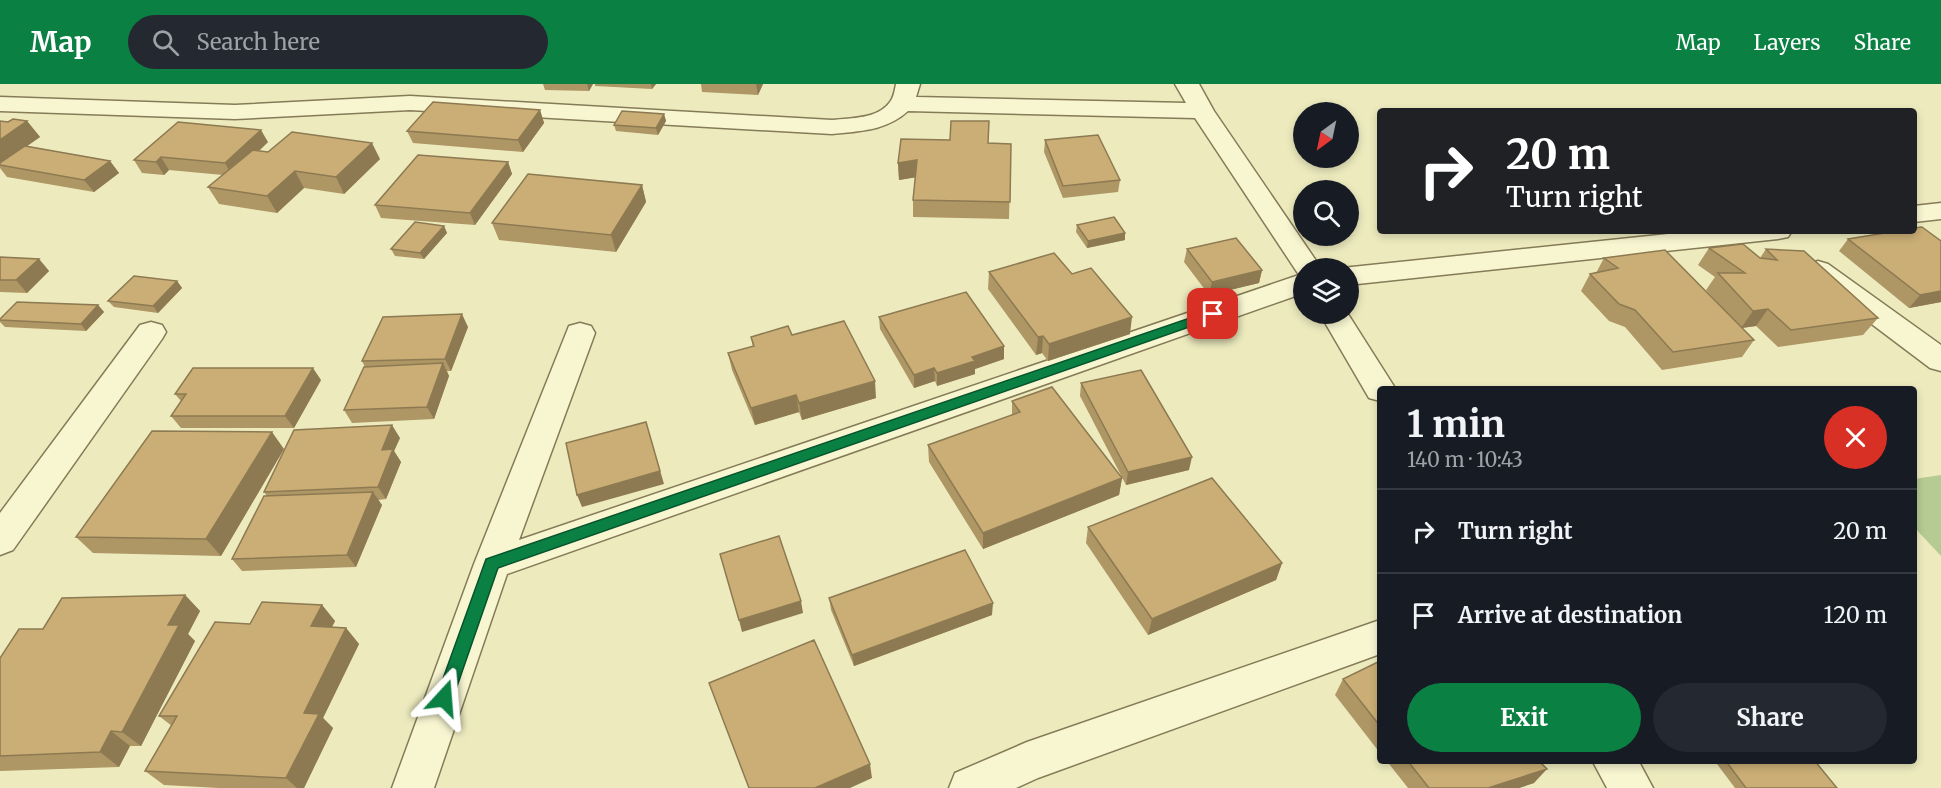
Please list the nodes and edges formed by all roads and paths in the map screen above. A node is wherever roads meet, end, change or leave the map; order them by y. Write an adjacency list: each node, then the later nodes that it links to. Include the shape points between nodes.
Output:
1 (428, 84): 4 (street)
2 (1187, 84): 6 (street)
3 (905, 94): 4 (street, via 892,113 872,123 832,127); 6 (street)
4 (410, 103): 5 (street, via 235,112)
5 (0, 104)
6 (1202, 111): 11 (street)
7 (1941, 211): 8 (street)
8 (1917, 214)
9 (1742, 234): 12 (street)
10 (1774, 234): 17 (street)
11 (1299, 258)
12 (1359, 275)
13 (1293, 287): 20 (street)
14 (1340, 324): 18 (street)
15 (151, 332): 19 (street)
16 (580, 333): 20 (street)
17 (1941, 360)
18 (1378, 386)
19 (0, 540)
20 (492, 564): 23 (street)
21 (1377, 638): 24 (street, via 1027,762)
22 (1616, 764): 25 (street)
23 (413, 788)
24 (970, 788)
25 (1632, 788)

